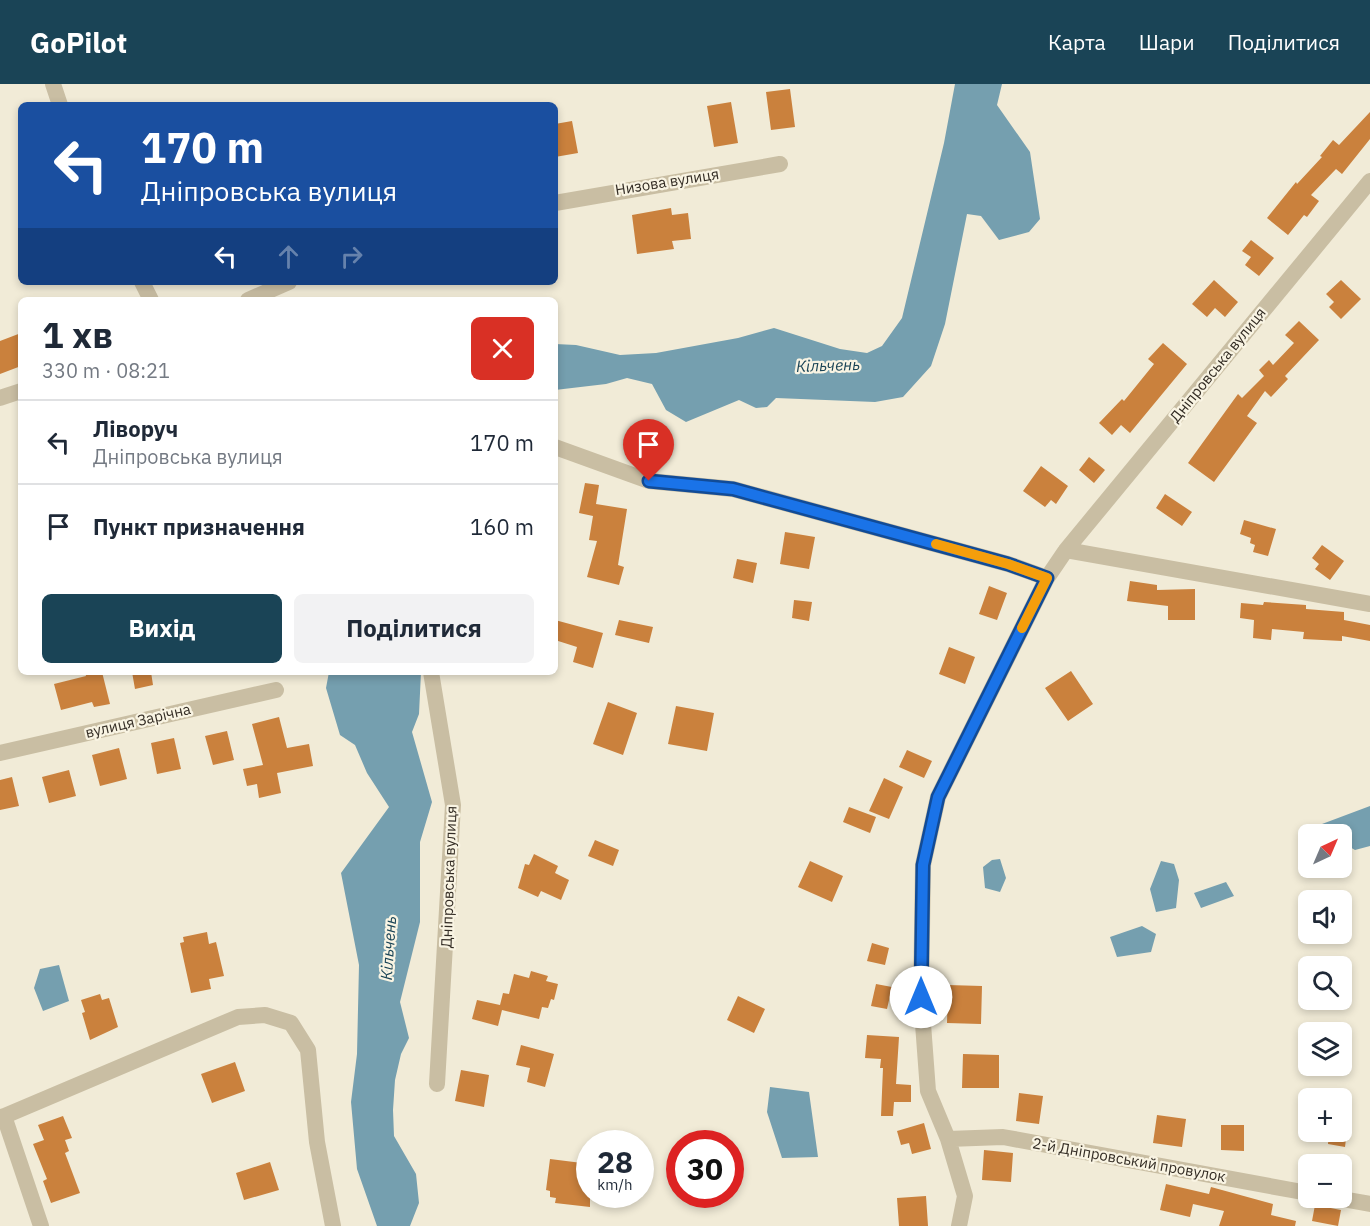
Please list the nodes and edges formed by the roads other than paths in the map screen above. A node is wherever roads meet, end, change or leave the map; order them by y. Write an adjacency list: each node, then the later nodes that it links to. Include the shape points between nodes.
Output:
1 (53, 84): 2 (street)
2 (59, 102)
3 (780, 164): 5 (street, Низова вулиця)
4 (1370, 181): 11 (street, Дніпровська вулиця)
5 (558, 202)
6 (282, 285): 7 (street)
7 (255, 297)
8 (18, 392): 9 (street)
9 (0, 398)
10 (558, 448): 12 (street, via 649,481 733,489)
11 (1066, 550): 12 (street, Дніпровська вулиця); 13 (street)
12 (1047, 578): 19 (street, Дніпровська вулиця, via 938,797 923,865 921,997 928,1090)
13 (1370, 604)
14 (432, 675): 17 (street, Дніпровська вулиця, via 453,805)
15 (276, 690): 16 (street, вулиця Зарічна)
16 (0, 753)
17 (437, 1084)
18 (2, 1117): 23 (street); 24 (street, via 238,1017 265,1015 291,1023 308,1050 317,1142)
19 (948, 1139): 20 (street, 2-й Дніпровський провулок, via 1003,1137); 25 (street, Дніпровська вулиця, via 965,1196)
20 (1298, 1191)
21 (1352, 1201): 22 (street)
22 (1370, 1204)
23 (41, 1226)
24 (333, 1226)
25 (959, 1226)

